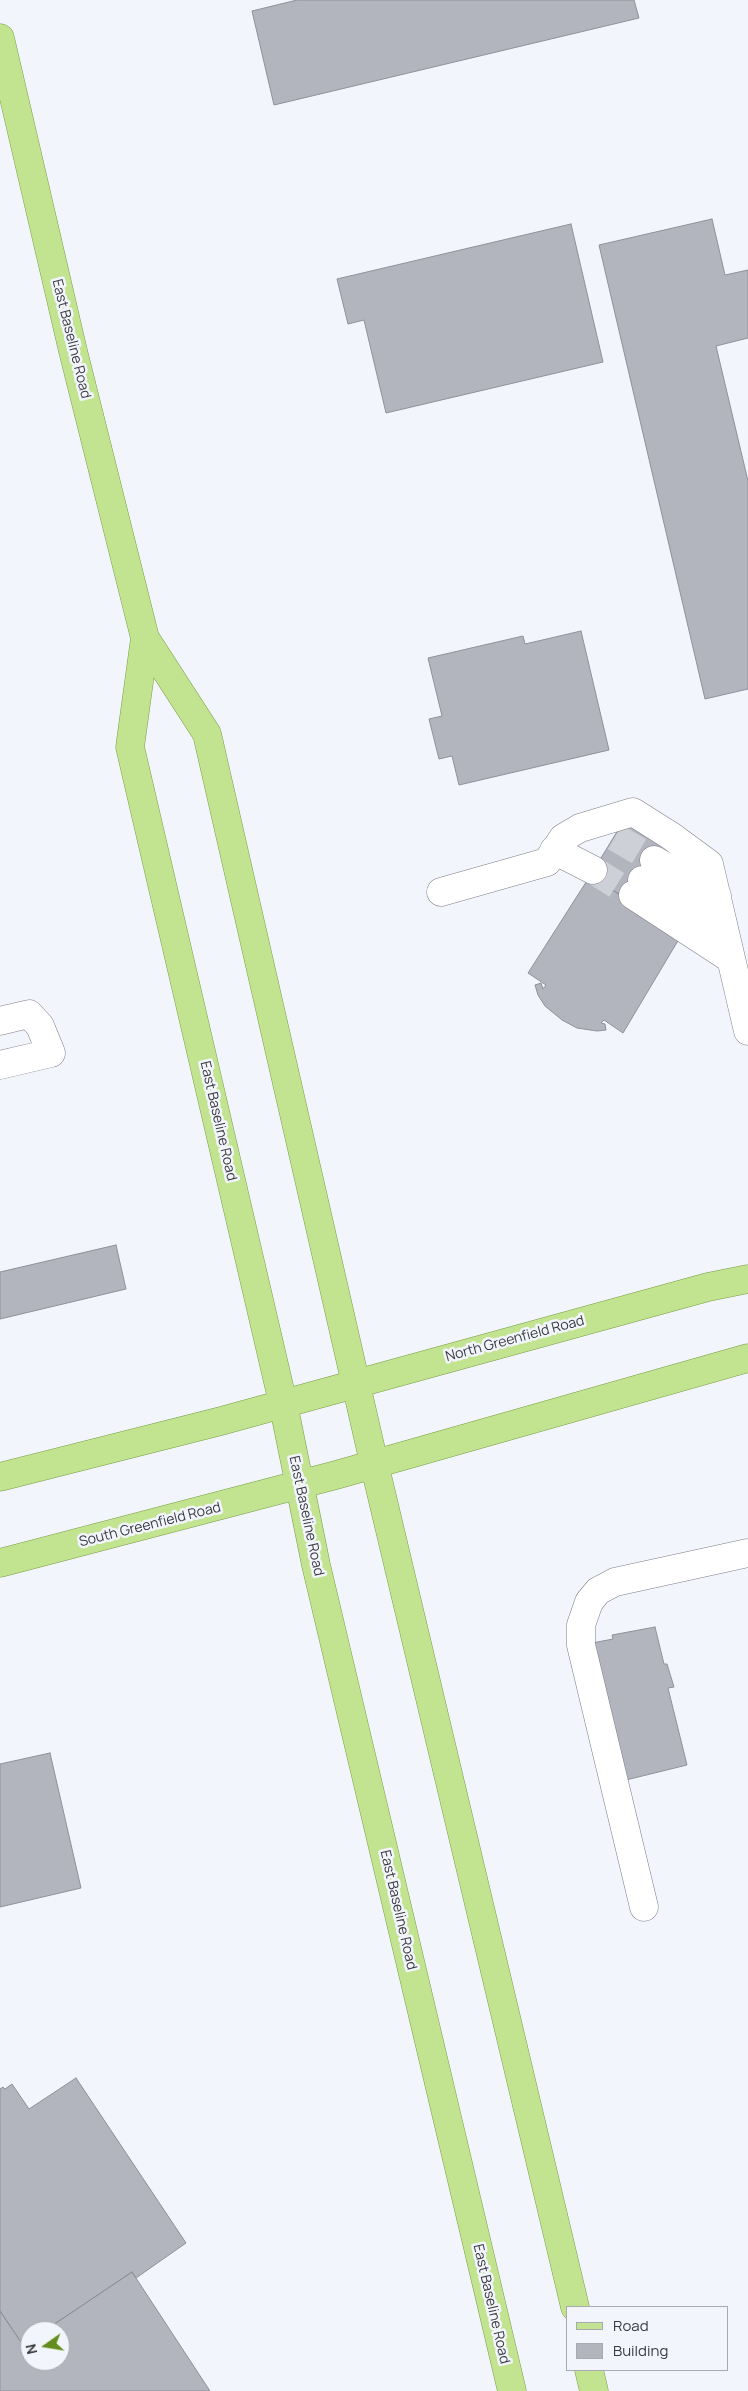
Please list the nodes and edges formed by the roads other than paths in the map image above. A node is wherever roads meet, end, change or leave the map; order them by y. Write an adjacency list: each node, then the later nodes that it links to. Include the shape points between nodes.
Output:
1 (0, 38): 2 (main road, East Baseline Road)
2 (144, 638): 15 (main road, East Baseline Road, via 207,734); 16 (main road, East Baseline Road, via 130,747)
3 (589, 825): 4 (lane); 4 (lane, via 603,855); 7 (lane, via 632,812 710,864)
4 (559, 844): 6 (lane, via 547,862)
5 (643, 879): 7 (lane); 8 (lane); 9 (lane)
6 (441, 892)
7 (717, 896): 8 (lane)
8 (724, 928): 9 (lane)
9 (731, 959): 11 (lane)
10 (0, 1021): 12 (lane, via 28,1014 40,1026 51,1053)
11 (748, 1031)
12 (0, 1065)
13 (748, 1280): 15 (main road, North Greenfield Road, via 708,1287)
14 (748, 1358): 17 (main road)
15 (355, 1383): 16 (main road, North Greenfield Road); 17 (main road, East Baseline Road)
16 (283, 1403): 18 (main road); 19 (main road, East Baseline Road)
17 (374, 1463): 19 (main road); 23 (main road, East Baseline Road)
18 (0, 1477)
19 (299, 1484): 21 (main road, South Greenfield Road); 25 (main road, East Baseline Road)
20 (740, 1555): 22 (lane, via 614,1582 598,1590 581,1625 581,1645)
21 (0, 1563)
22 (644, 1907)
23 (575, 2306)
24 (589, 2371): 26 (main road)
25 (512, 2391)
26 (594, 2391)

